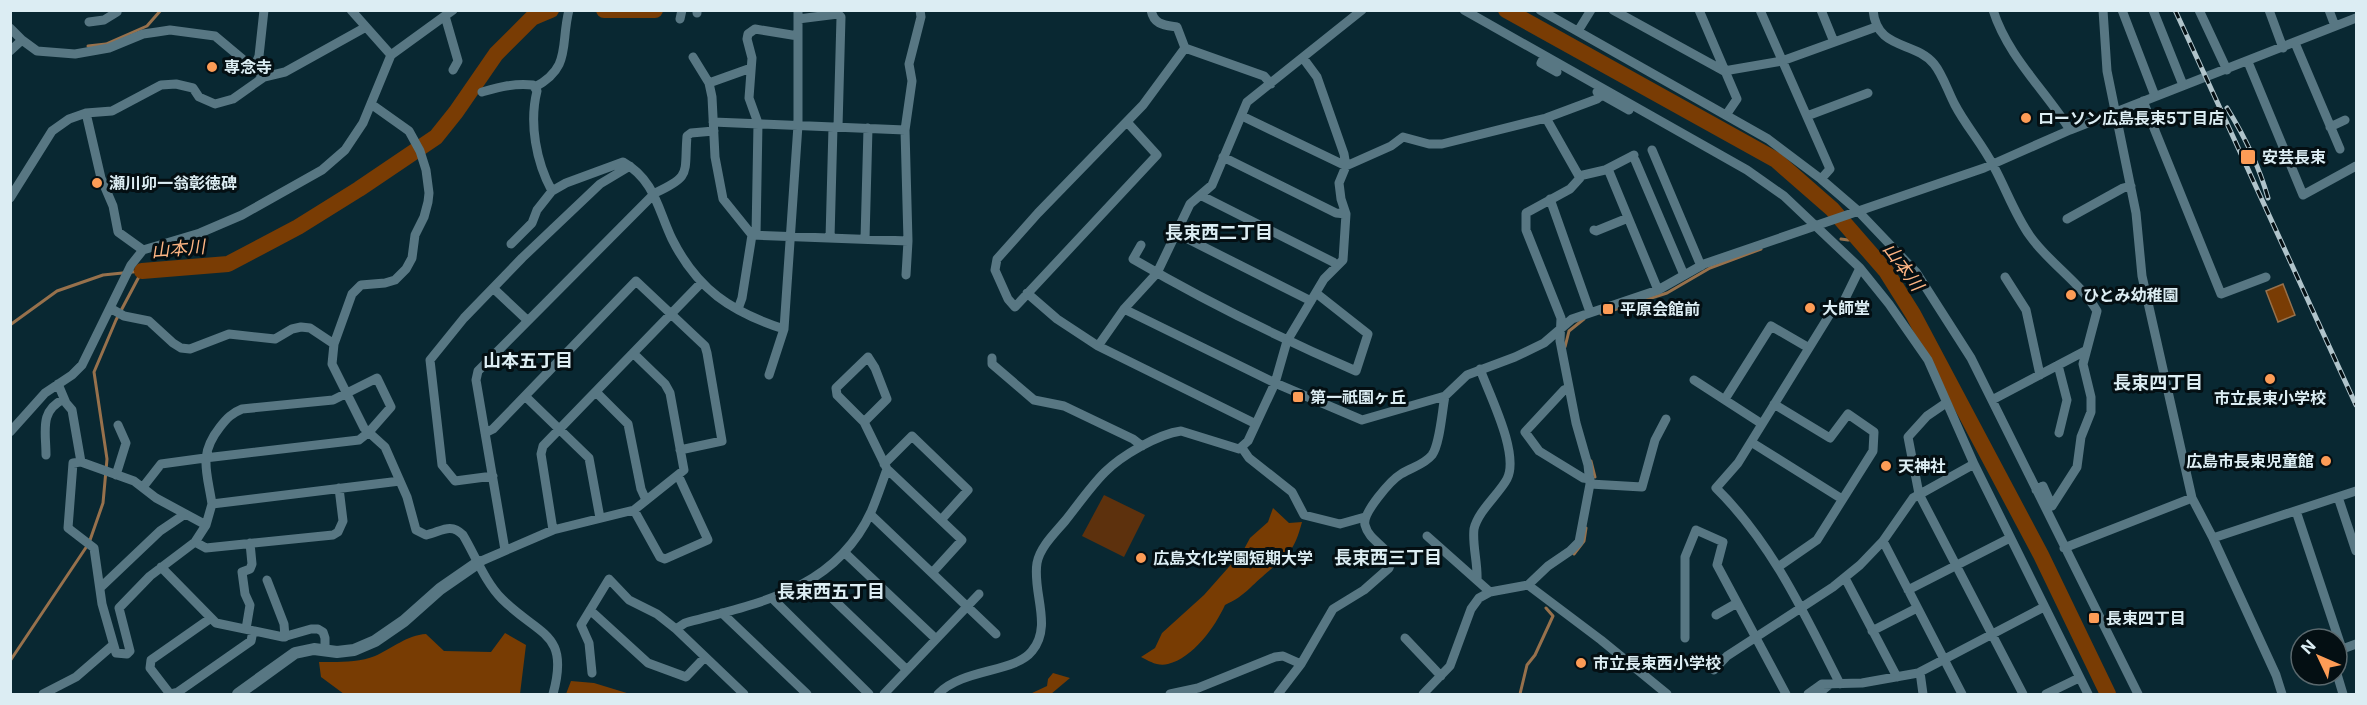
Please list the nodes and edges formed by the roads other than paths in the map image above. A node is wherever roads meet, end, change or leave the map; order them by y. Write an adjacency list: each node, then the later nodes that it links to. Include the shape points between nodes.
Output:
1 (116, 10): 26 (street, via 104,20)
2 (264, 10): 45 (street)
3 (351, 10): 28 (street)
4 (569, 10): 55 (street, via 561,62 547,81)
5 (920, 10): 76 (street, via 909,64 912,81)
6 (1151, 10): 36 (street, via 1158,23 1177,27)
7 (1362, 10): 41 (street)
8 (1464, 10): 47 (street)
9 (1540, 10): 31 (street)
10 (1591, 10): 31 (street)
11 (1613, 10): 50 (street)
12 (1699, 10): 50 (street)
13 (1760, 10): 43 (street)
14 (1821, 10): 34 (street)
15 (1873, 10): 29 (street)
16 (1993, 10): 77 (street, via 2022,67)
17 (2103, 10): 62 (street, via 2107,71)
18 (2122, 10): 59 (street)
19 (2153, 10): 54 (street)
20 (2199, 10): 48 (street)
21 (2269, 10): 37 (street)
22 (2329, 10): 27 (street)
23 (449, 13): 39 (street); 49 (street, via 458,61)
24 (798, 15): 32 (street); 73 (street, via 841,17)
25 (2356, 18): 27 (street)
26 (89, 22)
27 (2335, 26): 35 (street)
28 (366, 27): 39 (street); 51 (street, via 285,72)
29 (1876, 27): 34 (street); 82 (street, via 1896,44 1920,53 1934,64 1956,108)
30 (10, 28): 33 (street)
31 (1578, 31): 64 (street)
32 (798, 36): 46 (street, via 755,29 747,39); 71 (street)
33 (22, 40): 38 (street); 45 (street, via 37,51 75,54 109,48 143,34 192,32 215,36)
34 (1834, 42): 43 (street)
35 (2295, 43): 37 (street); 74 (street)
36 (1185, 48): 53 (street, via 1264,76); 70 (street)
37 (2283, 48): 44 (street)
38 (10, 51)
39 (391, 55): 61 (street)
40 (693, 57): 52 (street)
41 (1303, 58): 53 (street); 84 (street, via 1317,77)
42 (1542, 61): 47 (street)
43 (1782, 61): 50 (street); 66 (street)
44 (2248, 62): 48 (street); 85 (street, via 2303,195)
45 (254, 68): 51 (street)
46 (751, 68): 52 (street); 69 (street, via 749,98)
47 (1558, 68): 58 (street); 78 (street)
48 (2227, 69): 54 (street)
49 (453, 70)
50 (1724, 71): 64 (street, via 1737,99)
51 (264, 77): 63 (street, via 233,99 215,104 199,97 193,88 161,85 112,111)
52 (708, 83): 72 (street)
53 (1271, 84): 65 (street, via 1247,102)
54 (2183, 85): 59 (street)
55 (535, 87): 56 (street, via 508,84); 90 (street, via 533,126 540,163)
56 (482, 92)
57 (1868, 93): 66 (street)
58 (1602, 95): 67 (street); 78 (street, via 1683,139)
59 (2155, 96): 60 (street)
60 (2143, 101): 62 (street); 116 (street, via 2221,294)
61 (371, 104): 109 (street, via 345,150 322,170 242,215); 132 (street, via 409,131 426,170 429,194 406,269 395,280 356,289)
62 (2116, 112): 77 (street); 89 (street)
63 (86, 113): 93 (street, via 52,131); 109 (street, via 118,232)
64 (1726, 115): 88 (street, via 1768,139)
65 (1242, 116): 81 (street); 84 (street)
66 (1807, 116): 88 (street, via 1830,169)
67 (1546, 118): 84 (street, via 1442,144 1403,137 1391,147); 87 (street)
68 (2345, 120): 74 (street)
69 (758, 123): 71 (street); 72 (street); 102 (street)
70 (1126, 123): 121 (street, via 1157,155); 121 (street, via 997,259 995,270 1015,307)
71 (798, 125): 73 (street); 103 (street)
72 (713, 127): 91 (street, via 687,136 684,175); 102 (street, via 718,185 723,199)
73 (835, 127): 75 (street); 104 (street)
74 (2330, 127): 79 (street)
75 (868, 128): 76 (street); 105 (street)
76 (905, 130): 106 (street)
77 (2070, 130): 82 (street)
78 (1693, 138): 99 (street, via 1747,170)
79 (2340, 149)
80 (1652, 150): 111 (street)
81 (1223, 158): 92 (street, via 1212,185); 96 (street, via 1336,213)
82 (1993, 164): 95 (street); 135 (street, via 2029,236 2097,311)
83 (630, 166): 90 (street, via 623,162 613,165); 91 (street); 119 (street, via 600,184)
84 (1346, 166): 96 (street, via 1339,183)
85 (2356, 166)
86 (1608, 169): 87 (street); 97 (street); 115 (street, via 1635,158)
87 (1579, 176): 94 (street, via 1570,189)
88 (1821, 179): 95 (street)
89 (2131, 186): 98 (street); 185 (street, via 2142,276)
90 (552, 191): 107 (street, via 532,223)
91 (655, 193): 118 (street, via 672,238); 128 (street)
92 (1202, 196): 101 (street, via 1190,204); 110 (street)
93 (10, 198)
94 (1550, 199): 126 (street); 130 (street, via 1526,213 1526,230 1561,318)
95 (1854, 211): 99 (street); 152 (street, via 1916,272 1971,358)
96 (1346, 214): 110 (street, via 1343,260)
97 (1628, 218): 100 (street); 120 (street)
98 (2067, 219)
99 (1819, 223): 111 (street); 112 (street)
100 (1594, 230)
101 (1176, 233): 113 (street); 122 (street)
102 (754, 235): 103 (street); 124 (street)
103 (790, 237): 104 (street); 129 (street)
104 (830, 238): 105 (street)
105 (865, 239): 106 (street)
106 (908, 241): 114 (street)
107 (511, 244)
108 (1141, 245): 113 (street, via 1134,259)
109 (143, 250): 123 (street, via 131,265)
110 (1337, 266): 122 (street)
111 (1701, 266): 115 (street)
112 (1860, 268): 134 (street, via 1842,305 1830,314); 153 (street, via 1928,360)
113 (1157, 273): 125 (street); 131 (street)
114 (906, 275)
115 (1684, 275): 120 (street)
116 (2266, 277)
117 (2005, 278): 141 (street, via 2026,310)
118 (701, 283): 124 (street); 127 (street)
119 (493, 288): 128 (street); 176 (street, via 430,360 442,465 454,481)
120 (1658, 290): 126 (street)
121 (1027, 293): 133 (street)
122 (1313, 297): 131 (street); 131 (street, via 1368,334 1356,371)
123 (110, 308): 132 (street, via 124,316 149,321 181,348 190,349 229,334 276,339 301,327 310,328); 144 (street, via 82,365)
124 (738, 309): 129 (street)
125 (1124, 309): 133 (street); 143 (street)
126 (1590, 312): 130 (street)
127 (671, 315): 136 (street); 148 (street, via 636,281); 168 (street, via 705,346 722,441)
128 (527, 320): 163 (street, via 478,371)
129 (784, 329): 140 (street)
130 (1560, 329): 139 (street, via 1544,343); 145 (street)
131 (1287, 341): 143 (street)
132 (334, 344): 147 (street, via 332,364)
133 (1098, 346): 157 (street)
134 (1809, 348): 151 (street, via 1771,326); 154 (street)
135 (2085, 351): 138 (street); 181 (street, via 2083,364 2091,412 2081,437 2077,466 2052,506 2043,486)
136 (633, 353): 146 (street); 168 (street, via 670,393)
137 (992, 358): 166 (street, via 992,364 1034,400 1064,406)
138 (2058, 365): 141 (street); 164 (street, via 2067,400)
139 (1480, 369): 149 (street, via 1467,375); 216 (street, via 1511,462 1507,478 1474,529)
140 (769, 375)
141 (2040, 375): 152 (street)
142 (1694, 380): 151 (street)
143 (1275, 383): 149 (street, via 1362,420); 157 (street)
144 (58, 384): 150 (street); 161 (street)
145 (1569, 388): 178 (street); 178 (street, via 1525,432 1539,451)
146 (596, 392): 160 (street); 187 (street, via 628,424)
147 (346, 394): 162 (street); 162 (street, via 377,378 391,407); 170 (street, via 333,400 232,413 208,443)
148 (525, 396): 160 (street); 163 (street)
149 (1445, 396): 193 (street, via 1434,453 1426,462 1398,475)
150 (64, 399): 169 (street, via 46,415); 171 (street, via 72,410)
151 (1725, 399): 158 (street)
152 (1992, 400): 181 (street)
153 (1946, 403): 172 (street); 183 (street, via 1908,437)
154 (1774, 404): 158 (street); 186 (street, via 1830,438 1848,414 1874,432 1873,452)
155 (1666, 419): 178 (street, via 1655,440 1642,487)
156 (864, 422): 156 (street, via 837,395 836,388 868,357 887,399); 173 (street)
157 (1256, 424): 167 (street)
158 (1762, 424): 165 (street)
159 (118, 425): 174 (street, via 126,443)
160 (560, 429): 194 (street, via 589,458); 197 (street, via 543,446 541,454)
161 (10, 432)
162 (369, 432): 170 (street, via 359,440); 177 (street, via 385,447)
163 (485, 433): 176 (street)
164 (2059, 433)
165 (1751, 442): 186 (street); 211 (street, via 1716,488)
166 (1142, 446): 167 (street, via 1181,431); 263 (street, via 1106,470 1044,547 1037,563 1042,629 1040,641 1030,654 1017,662 964,678)
167 (1242, 448): 193 (street, via 1292,492 1304,515 1340,524)
168 (680, 450): 175 (street, via 684,470)
169 (46, 455)
170 (205, 458): 179 (street, via 161,464); 188 (street)
171 (81, 462): 174 (street); 218 (street, via 73,463 68,528 94,548)
172 (1974, 464): 183 (street); 199 (street)
173 (886, 466): 192 (street); 195 (street); 195 (street, via 912,436 960,482 968,490)
174 (107, 472): 179 (street)
175 (678, 475): 187 (street); 189 (street, via 708,540 665,560)
176 (493, 476): 205 (street)
177 (400, 481): 180 (street); 208 (street, via 416,530 426,535 456,528)
178 (1590, 481): 217 (street, via 1579,542)
179 (143, 487): 191 (street)
180 (339, 488): 188 (street); 203 (street, via 343,521 338,532)
181 (2036, 490): 204 (street)
182 (2356, 491): 184 (street)
183 (1919, 494): 201 (street, via 1912,498); 209 (street)
184 (2338, 497): 190 (street); 206 (street)
185 (2192, 498): 200 (street); 204 (street)
186 (1842, 499): 211 (street, via 1817,540)
187 (646, 500): 189 (street)
188 (212, 504): 196 (street)
189 (634, 510): 194 (street)
190 (2296, 511): 200 (street); 232 (street)
191 (185, 514): 196 (street); 218 (street, via 160,531)
192 (870, 514): 207 (street); 212 (street)
193 (1365, 517): 247 (street, via 1368,533 1388,550 1392,560 1389,568 1333,609)
194 (600, 518): 197 (street)
195 (940, 520): 212 (street, via 962,540)
196 (206, 525): 202 (street)
197 (553, 530): 205 (street)
198 (1427, 536): 216 (street)
199 (2010, 538): 209 (street); 225 (street)
200 (2213, 538): 277 (street)
201 (1883, 541): 213 (street); 219 (street)
202 (195, 542): 203 (street, via 206,548); 210 (street)
203 (250, 543): 234 (street, via 252,564 242,572 244,594 250,605)
204 (2064, 548): 276 (street)
205 (505, 550): 208 (street)
206 (2356, 551)
207 (844, 552): 214 (street); 242 (street)
208 (478, 562): 244 (street, via 375,641 354,650); 258 (street, via 501,598 556,648 558,665)
209 (1956, 566): 219 (street); 237 (street)
210 (160, 567): 231 (street); 243 (street, via 119,608 130,651 116,653)
211 (1778, 567): 226 (street)
212 (932, 573): 224 (street)
213 (1845, 578): 226 (street); 235 (street)
214 (812, 579): 222 (street); 248 (street)
215 (267, 580): 239 (street)
216 (1477, 580): 220 (street)
217 (1528, 585): 220 (street); 267 (street)
218 (99, 588): 243 (street)
219 (1908, 590): 227 (street)
220 (1490, 592): 252 (street, via 1471,609 1450,666)
221 (979, 594): 224 (street)
222 (772, 599): 229 (street); 261 (street)
223 (1737, 603): 230 (street); 238 (street); 241 (street, via 1717,565 1723,543 1696,531 1685,557)
224 (967, 606): 236 (street); 242 (street)
225 (2044, 607): 237 (street); 254 (street)
226 (1801, 608): 238 (street); 255 (street)
227 (1917, 608): 235 (street); 246 (street)
228 (590, 610): 233 (street, via 609,579 629,600); 245 (street, via 648,663 686,677); 251 (street, via 581,625 589,643)
229 (723, 613): 233 (street); 260 (street)
230 (1716, 615)
231 (211, 618): 234 (street, via 216,623); 234 (street, via 151,660 150,669 170,694 251,641)
232 (2332, 627)
233 (676, 629): 245 (street)
234 (250, 630): 239 (street)
235 (1872, 631): 253 (street)
236 (996, 634)
237 (1991, 635): 246 (street); 273 (street)
238 (1755, 636): 249 (street); 268 (street)
239 (285, 637): 244 (street, via 318,629 323,632)
240 (1405, 638): 252 (street)
241 (1685, 638)
242 (936, 639): 248 (street)
243 (113, 645): 256 (street, via 76,677)
244 (325, 650): 257 (street, via 295,653)
245 (705, 657): 259 (street)
246 (1944, 660): 250 (street); 272 (street)
247 (1301, 664): 264 (street, via 1283,656 1275,657 1198,688); 265 (street)
248 (907, 670): 262 (street)
249 (1714, 670)
250 (1920, 672): 253 (street); 271 (street)
251 (592, 673)
252 (1441, 676): 266 (street)
253 (1897, 677): 255 (street, via 1862,684)
254 (2079, 678): 274 (street); 275 (street)
255 (1835, 684): 269 (street, via 1822,684); 270 (street)
256 (43, 694)
257 (238, 694)
258 (553, 694)
259 (744, 694)
260 (807, 694)
261 (869, 694)
262 (884, 694)
263 (938, 694)
264 (1170, 694)
265 (1278, 694)
266 (1423, 694)
267 (1667, 694)
268 (1786, 694)
269 (1808, 694)
270 (1818, 694)
271 (1923, 694)
272 (1962, 694)
273 (2022, 694)
274 (2046, 694)
275 (2088, 694)
276 (2138, 694)
277 (2282, 694)

